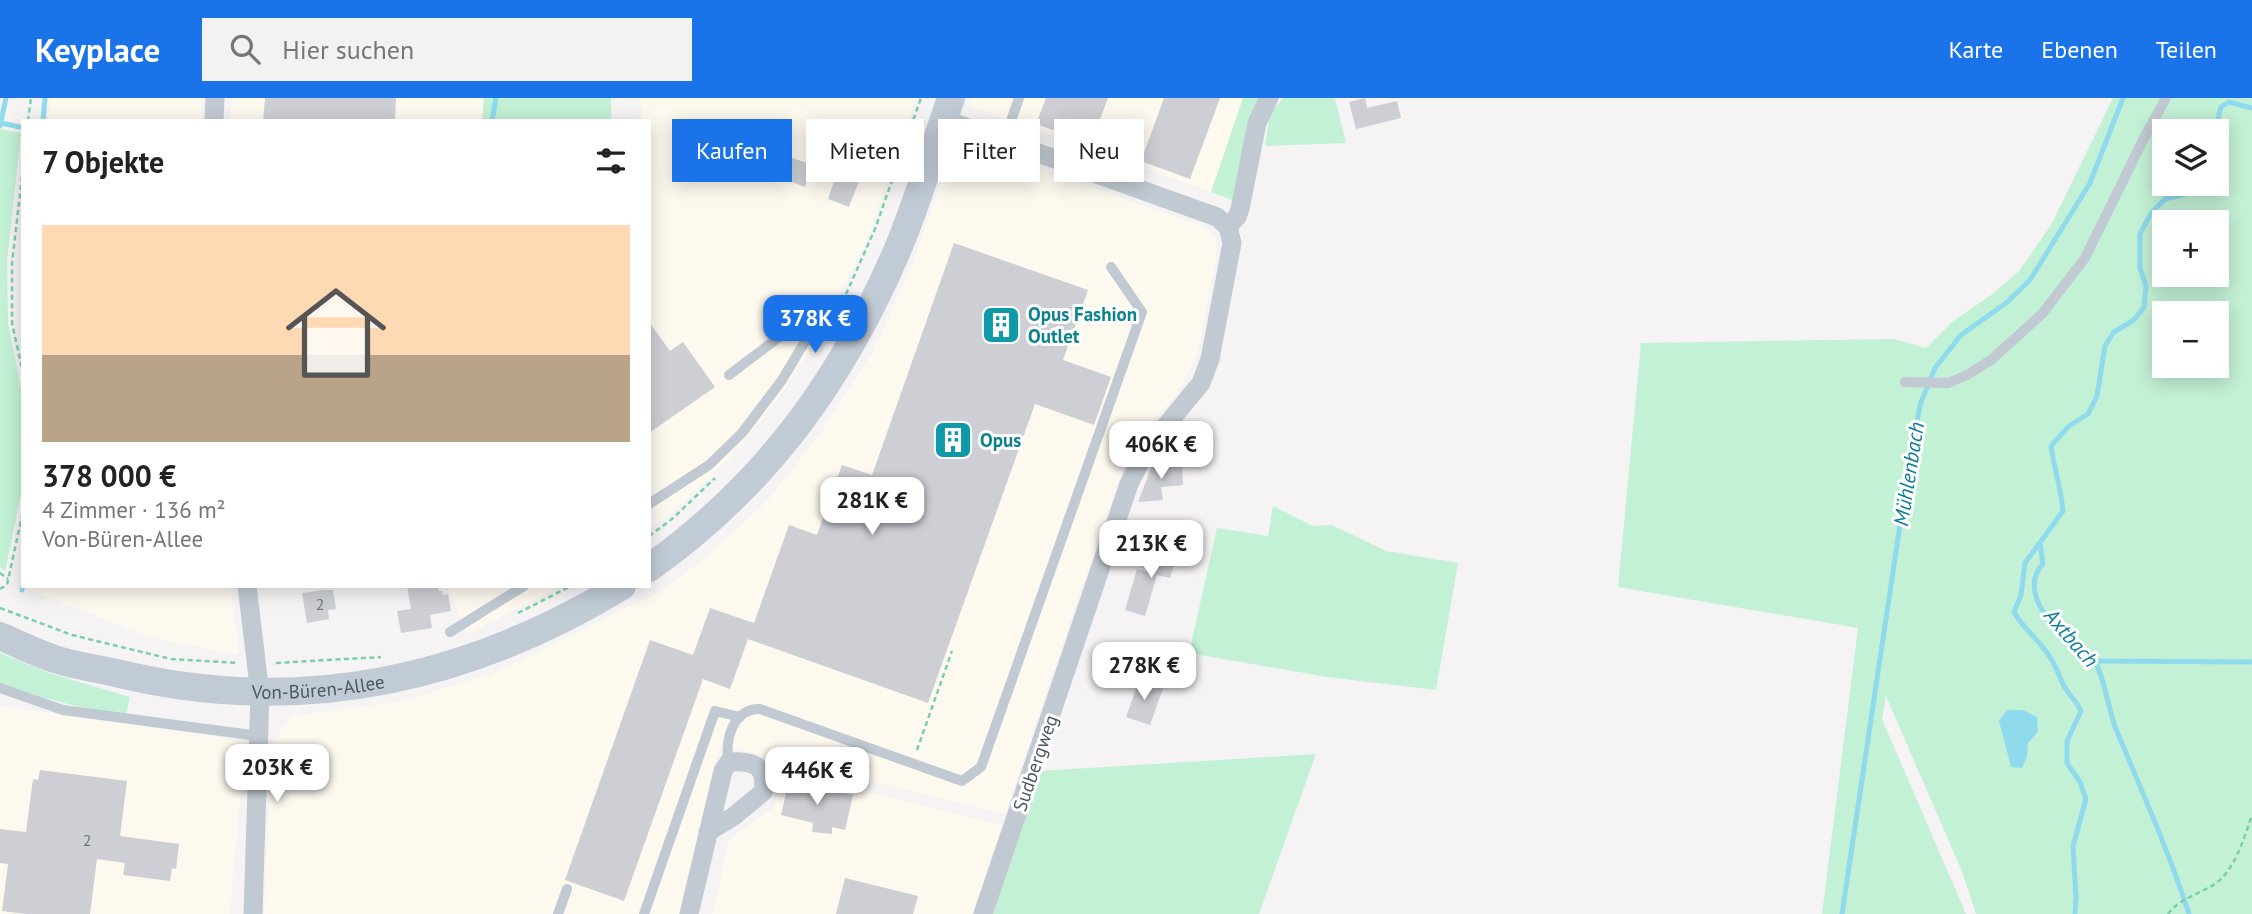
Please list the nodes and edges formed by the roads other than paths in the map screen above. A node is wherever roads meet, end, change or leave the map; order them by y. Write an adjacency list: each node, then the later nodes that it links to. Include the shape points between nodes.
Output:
1 (215, 98): 6 (street)
2 (1019, 98): 8 (lane)
3 (1269, 98): 10 (street, Sudbergweg, via 1257,123 1240,209)
4 (2166, 98): 15 (lane, via 2085,258 2042,314 1991,360 1967,375 1948,383)
5 (947, 109): 7 (street); 13 (street, via 902,239)
6 (214, 119)
7 (965, 119)
8 (1012, 119)
9 (1040, 154): 10 (street, via 1217,217)
10 (1228, 227): 34 (street, Sudbergweg, via 1232,243 1210,359 1201,383 1146,450 1129,484)
11 (1111, 267): 25 (lane, via 1142,312 981,767 962,781 760,709)
12 (815, 310): 13 (lane, via 840,307); 14 (lane); 16 (lane, via 806,340 743,433 709,465)
13 (864, 319): 17 (street, via 802,421 753,480 689,541)
14 (729, 375)
15 (1905, 382)
16 (651, 504)
17 (651, 567)
18 (247, 588): 24 (street)
19 (521, 588): 21 (lane)
20 (619, 588): 24 (street, Von-Büren-Allee, via 578,613 481,656 393,680)
21 (450, 632)
22 (0, 636): 24 (street, Von-Büren-Allee, via 51,658 157,683)
23 (0, 688): 26 (lane, via 63,710)
24 (260, 694): 26 (street)
25 (740, 717): 27 (lane, via 726,749); 32 (lane, via 715,711)
26 (259, 736): 30 (street)
27 (729, 762): 28 (street); 28 (street, via 744,761 760,768 765,778 763,792)
28 (708, 832): 33 (street)
29 (567, 889): 31 (lane)
30 (253, 914)
31 (558, 914)
32 (643, 914)
33 (689, 914)
34 (983, 914)

